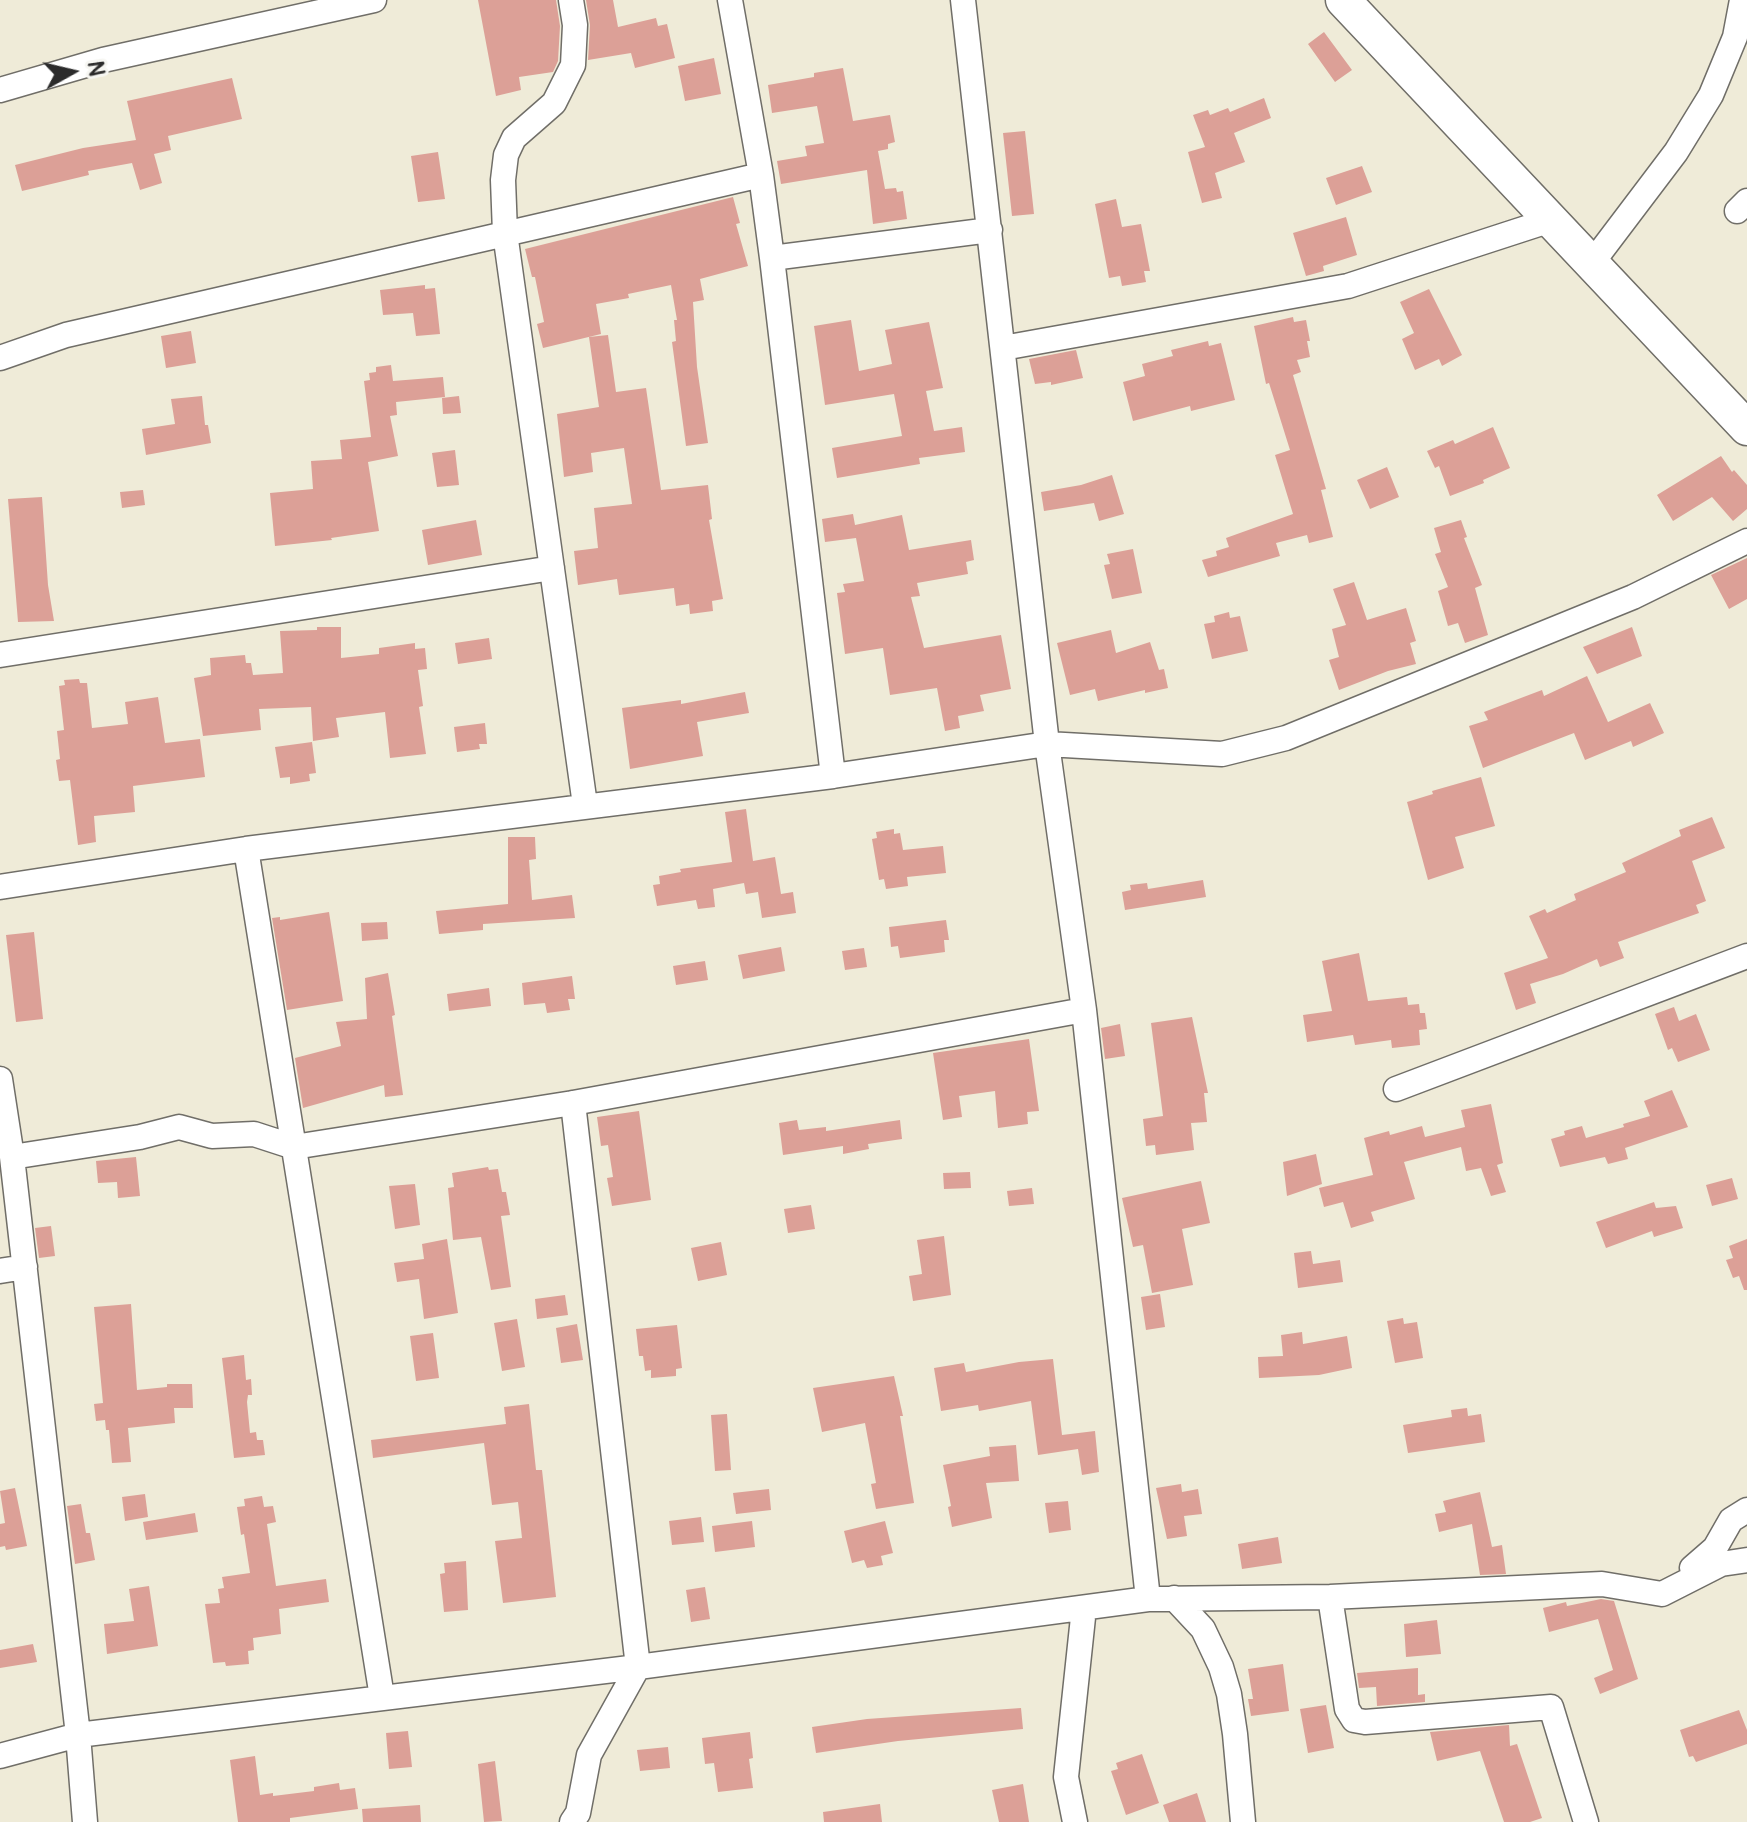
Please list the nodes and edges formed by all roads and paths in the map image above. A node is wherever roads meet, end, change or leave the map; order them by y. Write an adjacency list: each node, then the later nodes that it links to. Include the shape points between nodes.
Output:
1 (374, 0): 7 (street, via 103,60)
2 (571, 0): 11 (street, via 573,65 554,103 514,138 506,155)
3 (730, 0): 8 (street)
4 (963, 0): 10 (street)
5 (1343, 0): 9 (street)
6 (1742, 0): 13 (street, via 1735,37 1711,95 1676,152)
7 (0, 90)
8 (761, 175): 11 (street); 12 (street)
9 (1551, 220): 13 (street); 14 (street, via 1348,286)
10 (990, 230): 12 (street); 14 (street)
11 (505, 233): 15 (street, via 66,335); 18 (street)
12 (772, 258): 21 (street)
13 (1592, 263): 16 (street)
14 (1003, 348): 20 (street)
15 (0, 358)
16 (1747, 428)
17 (1747, 541): 20 (street, via 1633,597 1286,738 1222,754)
18 (552, 568): 19 (street); 22 (street)
19 (0, 655)
20 (1047, 744): 21 (street); 26 (street)
21 (833, 776): 22 (street)
22 (585, 805): 23 (street)
23 (246, 849): 24 (street); 30 (street)
24 (0, 887)
25 (1747, 956): 28 (street)
26 (1084, 1010): 29 (street); 39 (street)
27 (0, 1079): 31 (street)
28 (1396, 1089)
29 (573, 1103): 30 (street); 41 (street)
30 (294, 1147): 31 (street, via 254,1134 212,1136 179,1127); 42 (street)
31 (12, 1157): 32 (street)
32 (25, 1267): 33 (street); 43 (street)
33 (0, 1271)
34 (1747, 1510): 36 (street, via 1731,1520 1715,1548)
35 (1747, 1560): 36 (street, via 1721,1564)
36 (1662, 1594): 37 (street, via 1602,1584)
37 (1330, 1597): 38 (street); 49 (street, via 1347,1709 1354,1720 1551,1707)
38 (1174, 1598): 39 (street); 48 (street, via 1203,1629 1221,1667 1235,1734)
39 (1148, 1599): 40 (street)
40 (1084, 1608): 41 (street); 47 (street, via 1066,1777)
41 (638, 1667): 42 (street); 46 (street, via 589,1755)
42 (382, 1697): 43 (street)
43 (78, 1735): 44 (street); 45 (street)
44 (0, 1756)
45 (85, 1822)
46 (572, 1822)
47 (1075, 1822)
48 (1243, 1822)
49 (1586, 1822)

